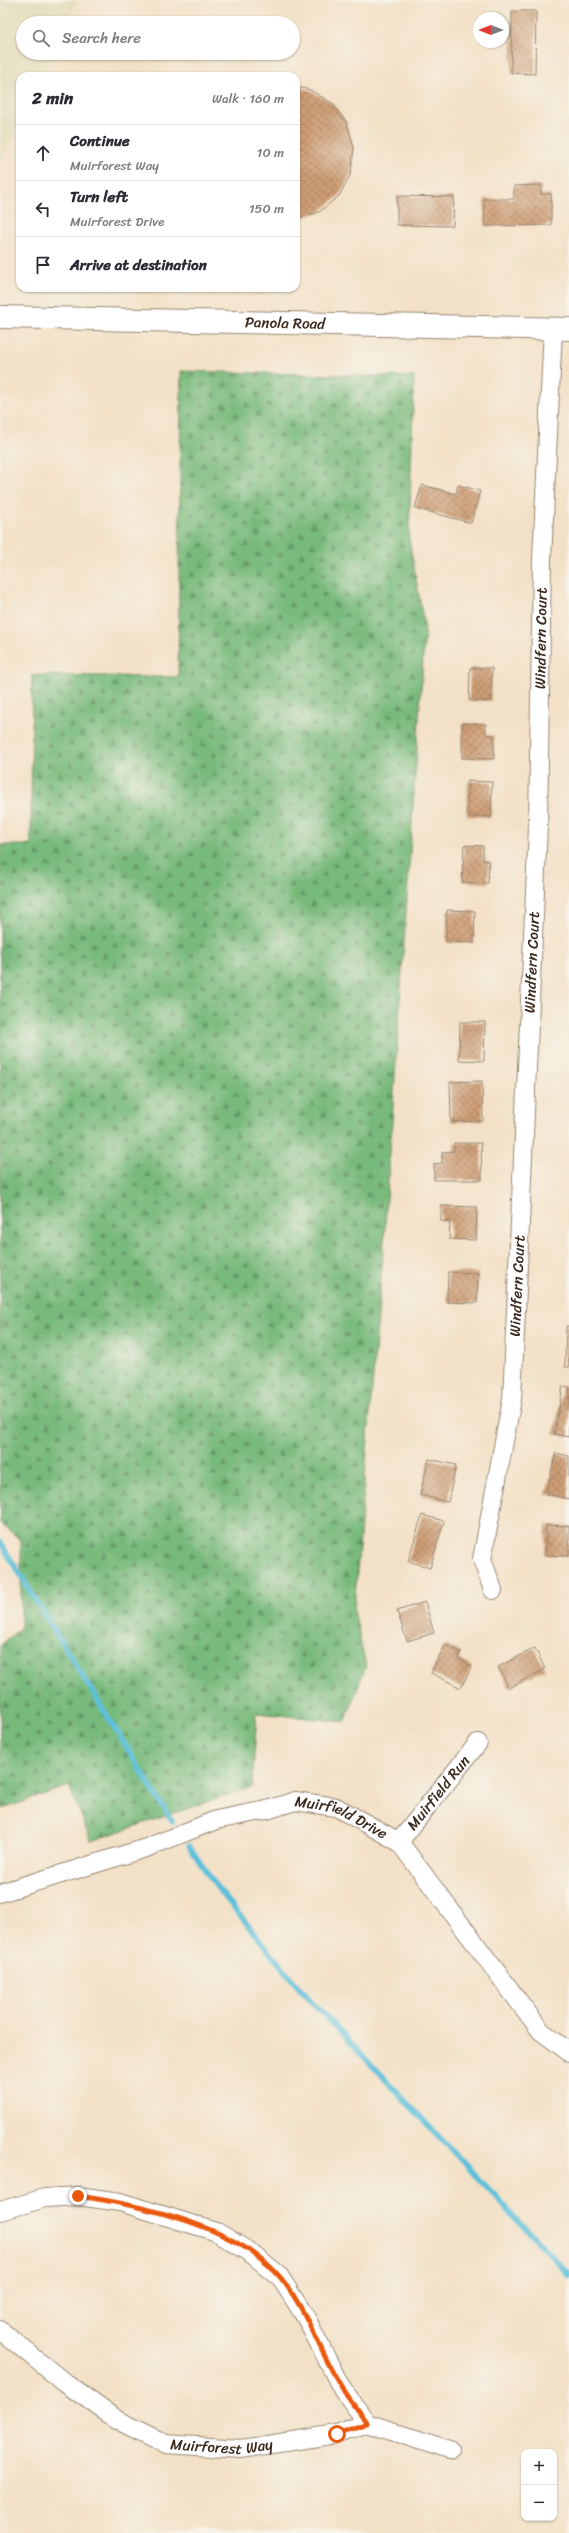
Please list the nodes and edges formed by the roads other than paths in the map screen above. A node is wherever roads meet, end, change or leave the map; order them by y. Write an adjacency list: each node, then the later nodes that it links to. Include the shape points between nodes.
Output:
1 (0, 317): 2 (main road, Panola Road)
2 (561, 329): 3 (street, Windfern Court, via 542,559 538,826 512,1399 482,1559)
3 (493, 1590)
4 (478, 1743): 5 (street, Muirfield Run)
5 (399, 1842): 6 (street, Muirfield Drive, via 336,1807 295,1801 267,1810 216,1820 146,1848); 7 (street, Muirfield Drive, via 541,2031)
6 (0, 1893)
7 (569, 2052)
8 (0, 2211): 10 (street, via 45,2198 78,2196 120,2202 217,2232 248,2251 280,2277 306,2318 340,2385)
9 (0, 2330): 10 (street, Muirforest Way, via 65,2383 117,2420 166,2444 241,2449 337,2434)
10 (367, 2423): 11 (street)
11 (449, 2450)

